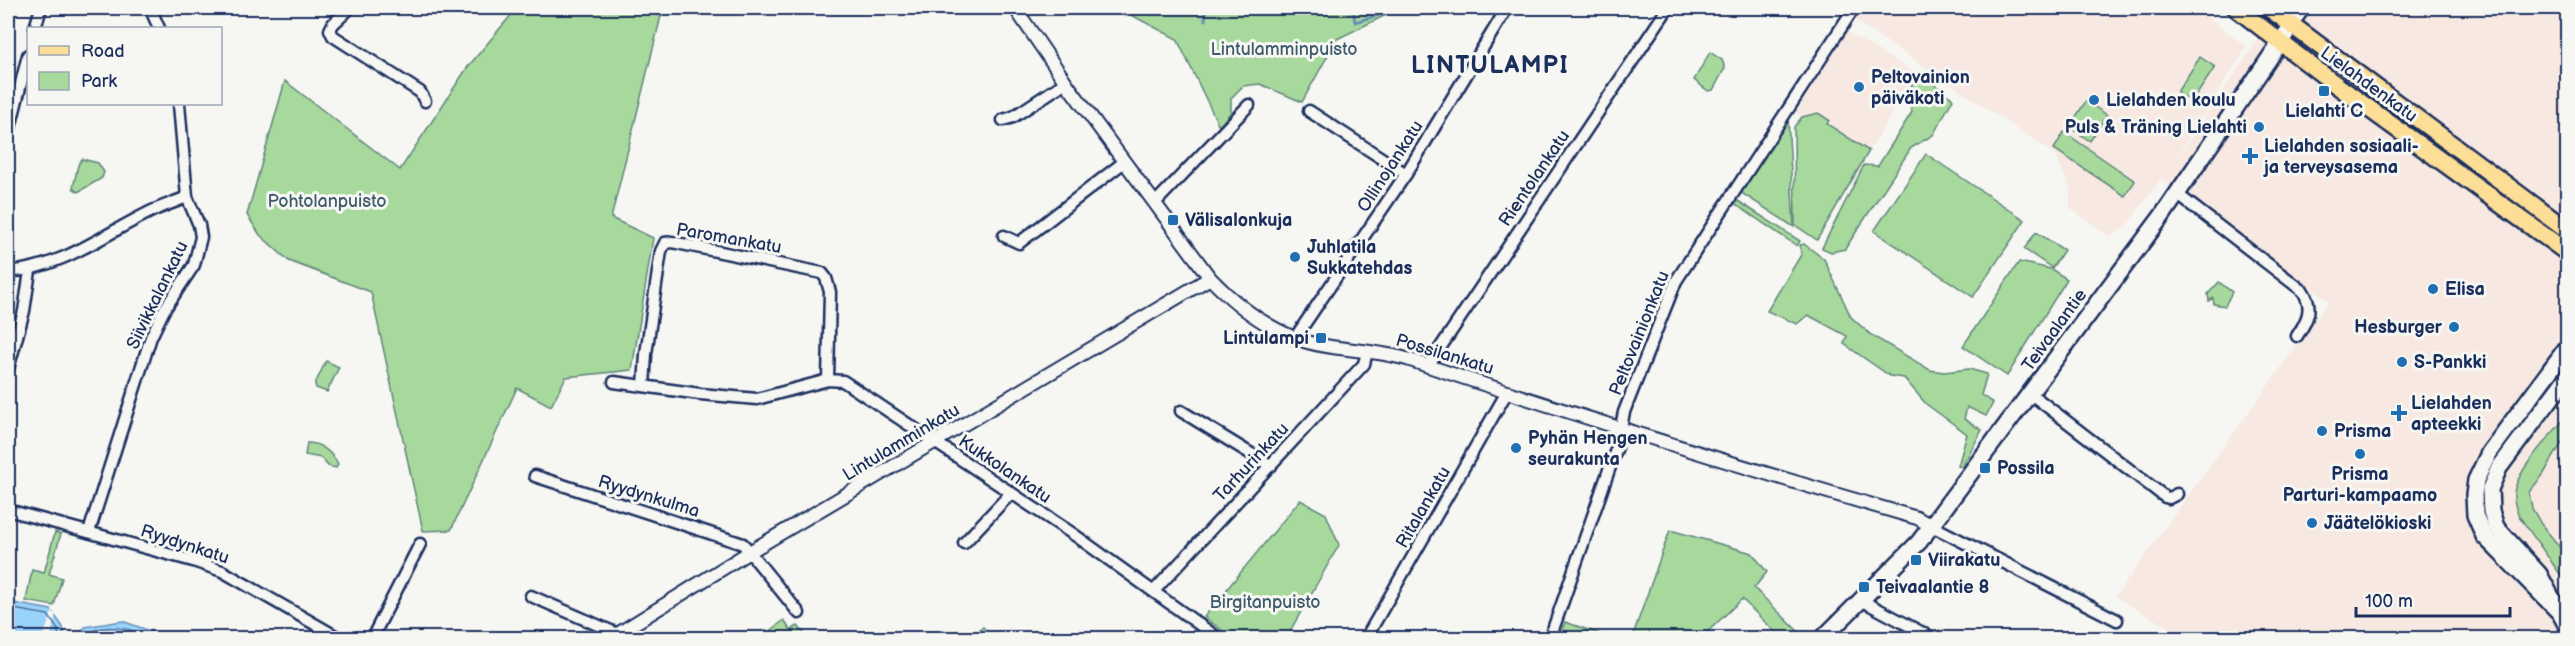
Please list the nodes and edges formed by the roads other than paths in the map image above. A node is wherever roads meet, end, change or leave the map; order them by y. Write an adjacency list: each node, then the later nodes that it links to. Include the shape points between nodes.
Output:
1 (41, 8): 12 (street)
2 (150, 8): 13 (street)
3 (350, 8): 17 (street, via 333,24 333,36 420,92)
4 (1014, 8): 16 (street, Possilankatu)
5 (1507, 8): 24 (street, Ollinojankatu)
6 (1668, 8): 38 (street, Rientolankatu)
7 (1854, 8): 47 (street, Peltovainionkatu, via 1676,281 1624,412)
8 (2236, 8): 14 (main road, Lielahdenkatu)
9 (2269, 8): 11 (main road, Lielahdenkatu)
10 (2305, 8): 11 (street)
11 (2292, 25): 14 (main road, Teivaalantie); 28 (main road, Lielahdenkatu)
12 (35, 27)
13 (159, 27)
14 (2280, 42): 25 (main road, Teivaalantie); 30 (main road, Lielahdenkatu)
15 (27, 59): 22 (street)
16 (1066, 82): 21 (street); 23 (street, Possilankatu)
17 (425, 100)
18 (179, 105): 26 (street, Siivikkalankatu)
19 (1249, 105): 27 (street)
20 (1310, 111): 24 (street)
21 (1003, 120)
22 (8, 136)
23 (1124, 162): 27 (street, Possilankatu); 29 (street, via 1019,243)
24 (1406, 174): 35 (street, Ollinojankatu)
25 (2177, 194): 34 (street, via 2303,291 2309,314); 45 (main road, Teivaalantie)
26 (187, 197): 31 (street, via 71,255); 55 (street, Siivikkalankatu, via 199,225 200,250 151,337)
27 (1155, 203): 33 (street, Possilankatu)
28 (2568, 231)
29 (1004, 236)
30 (2568, 254)
31 (30, 271): 32 (street); 39 (street)
32 (8, 272)
33 (1210, 278): 35 (street, Possilankatu, via 1248,312); 48 (street, Lintulamminkatu)
34 (2297, 336)
35 (1295, 338): 37 (street, Possilankatu)
36 (2568, 346): 62 (main road, via 2489,453 2476,480 2474,495 2475,515 2488,541)
37 (1367, 352): 38 (street, Possilankatu); 49 (street, Tarhurinkatu, via 1364,364)
38 (1428, 366): 44 (street, Possilankatu)
39 (8, 369)
40 (2568, 376): 62 (main road, via 2499,468 2490,489 2496,527 2539,574)
41 (828, 380): 43 (street, via 758,399); 43 (street, Paromankatu, via 830,291 822,273 672,242 665,243 661,251); 48 (street, Kukkolankatu, via 843,381)
42 (614, 382): 43 (street)
43 (644, 386)
44 (1507, 392): 47 (street, Possilankatu); 70 (street, Ritalankatu)
45 (2031, 394): 52 (street, via 2165,497); 54 (main road, Teivaalantie)
46 (1181, 411): 49 (street)
47 (1622, 429): 54 (street, Possilankatu, via 1917,518); 71 (street, Peltovainionkatu)
48 (936, 442): 51 (street, Kukkolankatu); 58 (street, Lintulamminkatu)
49 (1271, 466): 59 (street, Tarhurinkatu)
50 (535, 476): 58 (street, Ryydynkulma, via 738,542)
51 (1011, 493): 56 (street); 59 (street, Kukkolankatu)
52 (2176, 494)
53 (8, 510): 55 (street, Ryydynkatu)
54 (1932, 526): 61 (main road, Teivaalantie); 64 (street)
55 (89, 532): 67 (street, Ryydynkatu, via 222,571)
56 (964, 543)
57 (420, 544): 68 (street)
58 (750, 551): 63 (street); 66 (street, Lintulamminkatu)
59 (1154, 591): 69 (street, Kukkolankatu)
60 (531, 596): 66 (street)
61 (1862, 600): 72 (main road, Teivaalantie); 73 (street)
62 (2559, 612): 65 (main road)
63 (799, 613)
64 (2117, 620)
65 (2568, 627)
66 (618, 637)
67 (339, 639)
68 (372, 639)
69 (1218, 639)
70 (1366, 639)
71 (1550, 639)
72 (1824, 639)
73 (1932, 639)

